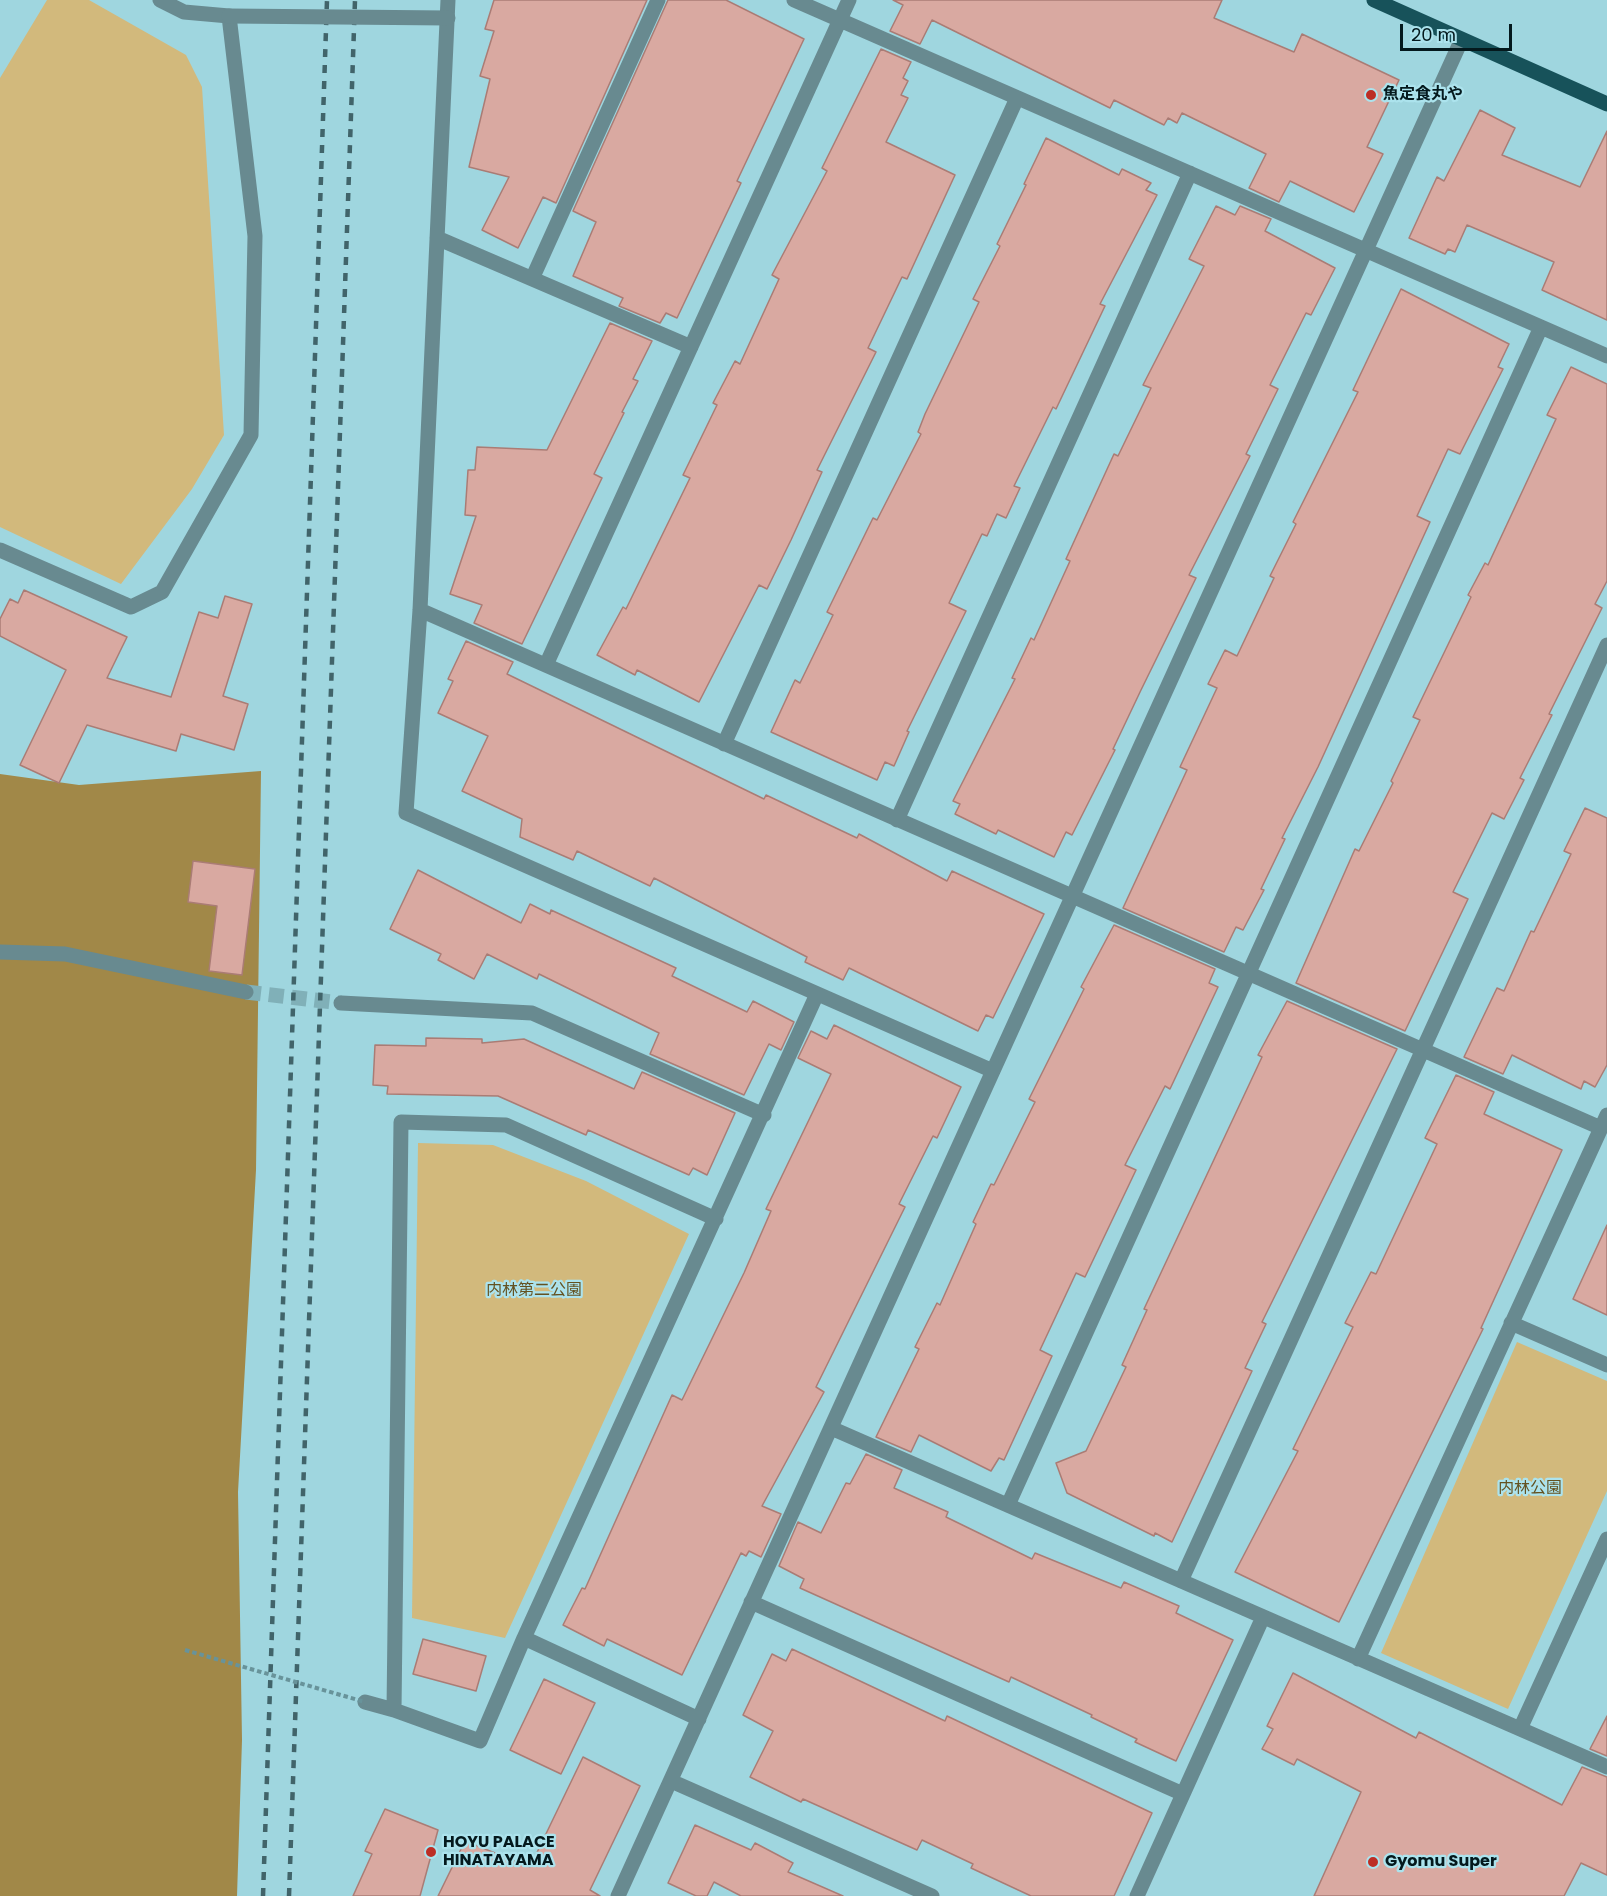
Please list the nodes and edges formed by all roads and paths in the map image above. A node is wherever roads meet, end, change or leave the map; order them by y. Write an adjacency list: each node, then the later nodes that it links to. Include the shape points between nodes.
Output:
1 (160, 0): 7 (street, via 184,12)
2 (448, 0): 8 (street)
3 (658, 0): 16 (street)
4 (794, 0): 9 (street)
5 (849, 0): 9 (street)
6 (1374, 0): 10 (main road)
7 (229, 16): 8 (street, bridge); 20 (street, via 255,236 251,435 162,592 131,607)
8 (448, 18): 14 (street)
9 (840, 20): 11 (street); 18 (street)
10 (1461, 41): 12 (main road); 15 (street)
11 (1017, 98): 13 (street); 24 (street)
12 (1607, 104)
13 (1190, 173): 15 (street); 25 (street)
14 (437, 238): 16 (street); 21 (street)
15 (1366, 251): 17 (street); 26 (street)
16 (532, 279): 18 (street)
17 (1540, 327): 19 (street); 28 (street)
18 (691, 346): 23 (street)
19 (1607, 356)
20 (0, 550)
21 (420, 610): 23 (street); 30 (street, via 406,813)
22 (1607, 645): 32 (street)
23 (546, 665): 24 (street)
24 (724, 744): 25 (street)
25 (897, 820): 26 (street)
26 (1073, 897): 28 (street); 33 (street)
27 (0, 952): 29 (street, via 66,954)
28 (1248, 974): 32 (street); 40 (street)
29 (246, 992)
30 (817, 994): 33 (street); 34 (street)
31 (341, 1003): 34 (street, via 532,1012)
32 (1422, 1050): 35 (street); 42 (street)
33 (993, 1071): 39 (street)
34 (764, 1115): 36 (street)
35 (1604, 1122): 37 (street)
36 (716, 1219): 45 (street); 49 (street, via 506,1125 401,1122)
37 (1511, 1323): 38 (street); 47 (street)
38 (1607, 1365)
39 (831, 1428): 40 (street); 43 (street)
40 (1008, 1506): 42 (street)
41 (1607, 1539): 51 (street)
42 (1181, 1581): 44 (street)
43 (751, 1602): 50 (street); 54 (street)
44 (1263, 1617): 47 (street); 54 (street)
45 (524, 1638): 49 (street, via 480,1741); 50 (street)
46 (185, 1650): 48 (path, bridge)
47 (1358, 1659): 51 (street)
48 (364, 1702): 49 (street)
49 (394, 1710)
50 (699, 1719): 53 (street)
51 (1520, 1729): 52 (street)
52 (1607, 1767)
53 (670, 1781): 55 (street); 56 (street)
54 (1183, 1794): 57 (street)
55 (618, 1896)
56 (932, 1896)
57 (1137, 1896)

